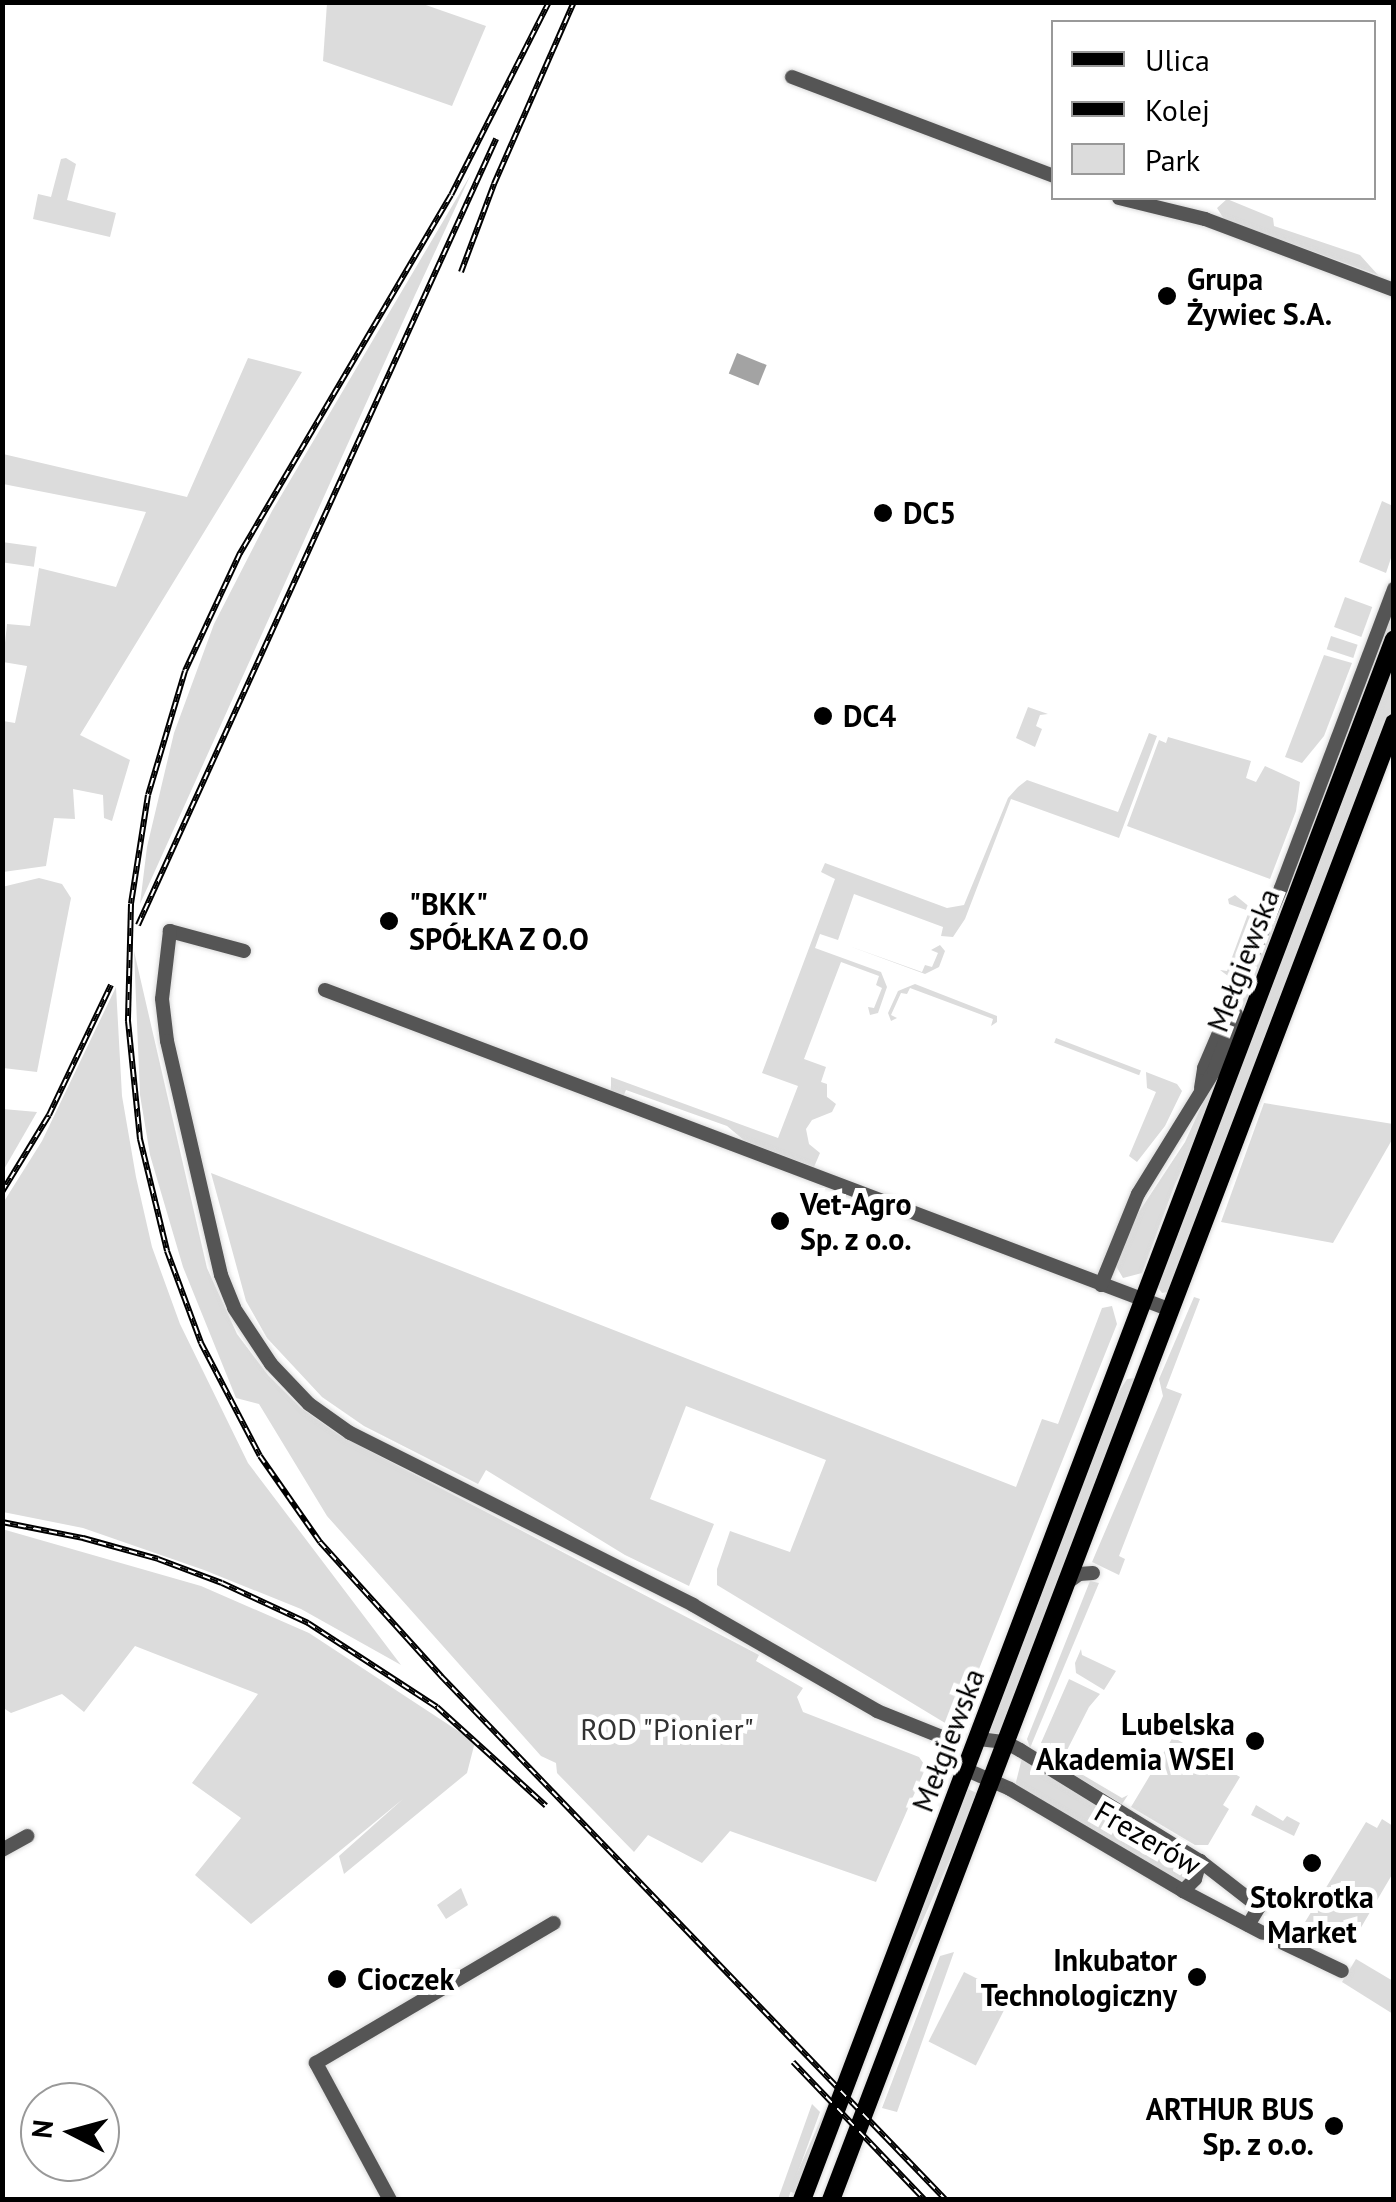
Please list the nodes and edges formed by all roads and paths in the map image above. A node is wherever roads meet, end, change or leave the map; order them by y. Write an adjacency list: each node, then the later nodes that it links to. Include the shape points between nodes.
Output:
1 (792, 77): 2 (street)
2 (1051, 175)
3 (1128, 200): 4 (street, via 1205,218)
4 (1394, 290)
5 (1394, 590): 10 (street, Mełgiewska, via 1218,1032 1202,1088 1138,1194)
6 (1394, 638): 11 (main road, Mełgiewska)
7 (1394, 723): 12 (main road, Mełgiewska)
8 (244, 951): 15 (street, via 170,931 164,1020 221,1275 253,1338 294,1390 350,1433 693,1604 877,1711)
9 (325, 990): 10 (street)
10 (1102, 1285): 11 (street)
11 (1135, 1305): 12 (street); 13 (main road, Mełgiewska)
12 (1172, 1310): 14 (main road, Mełgiewska)
13 (1117, 1369): 14 (main road, via 1136,1365); 16 (main road, Mełgiewska)
14 (1143, 1386): 17 (main road, Mełgiewska)
15 (944, 1738)
16 (978, 1738): 17 (street, Frezerów); 18 (main road, Mełgiewska)
17 (1006, 1742): 19 (main road, Mełgiewska); 22 (street, Frezerów)
18 (967, 1770): 19 (street, Frezerów); 30 (main road, Mełgiewska)
19 (992, 1780): 23 (street, Frezerów); 31 (main road, Mełgiewska)
20 (27, 1836): 21 (street)
21 (2, 1850)
22 (1200, 1861): 23 (street); 25 (street, Frezerów, via 1258,1907)
23 (1183, 1892): 25 (street, Frezerów)
24 (554, 1923): 29 (street, via 316,2064)
25 (1248, 1925): 26 (street, Frezerów)
26 (1263, 1932)
27 (1283, 1943): 28 (street)
28 (1342, 1972)
29 (390, 2200)
30 (802, 2200)
31 (831, 2200)

